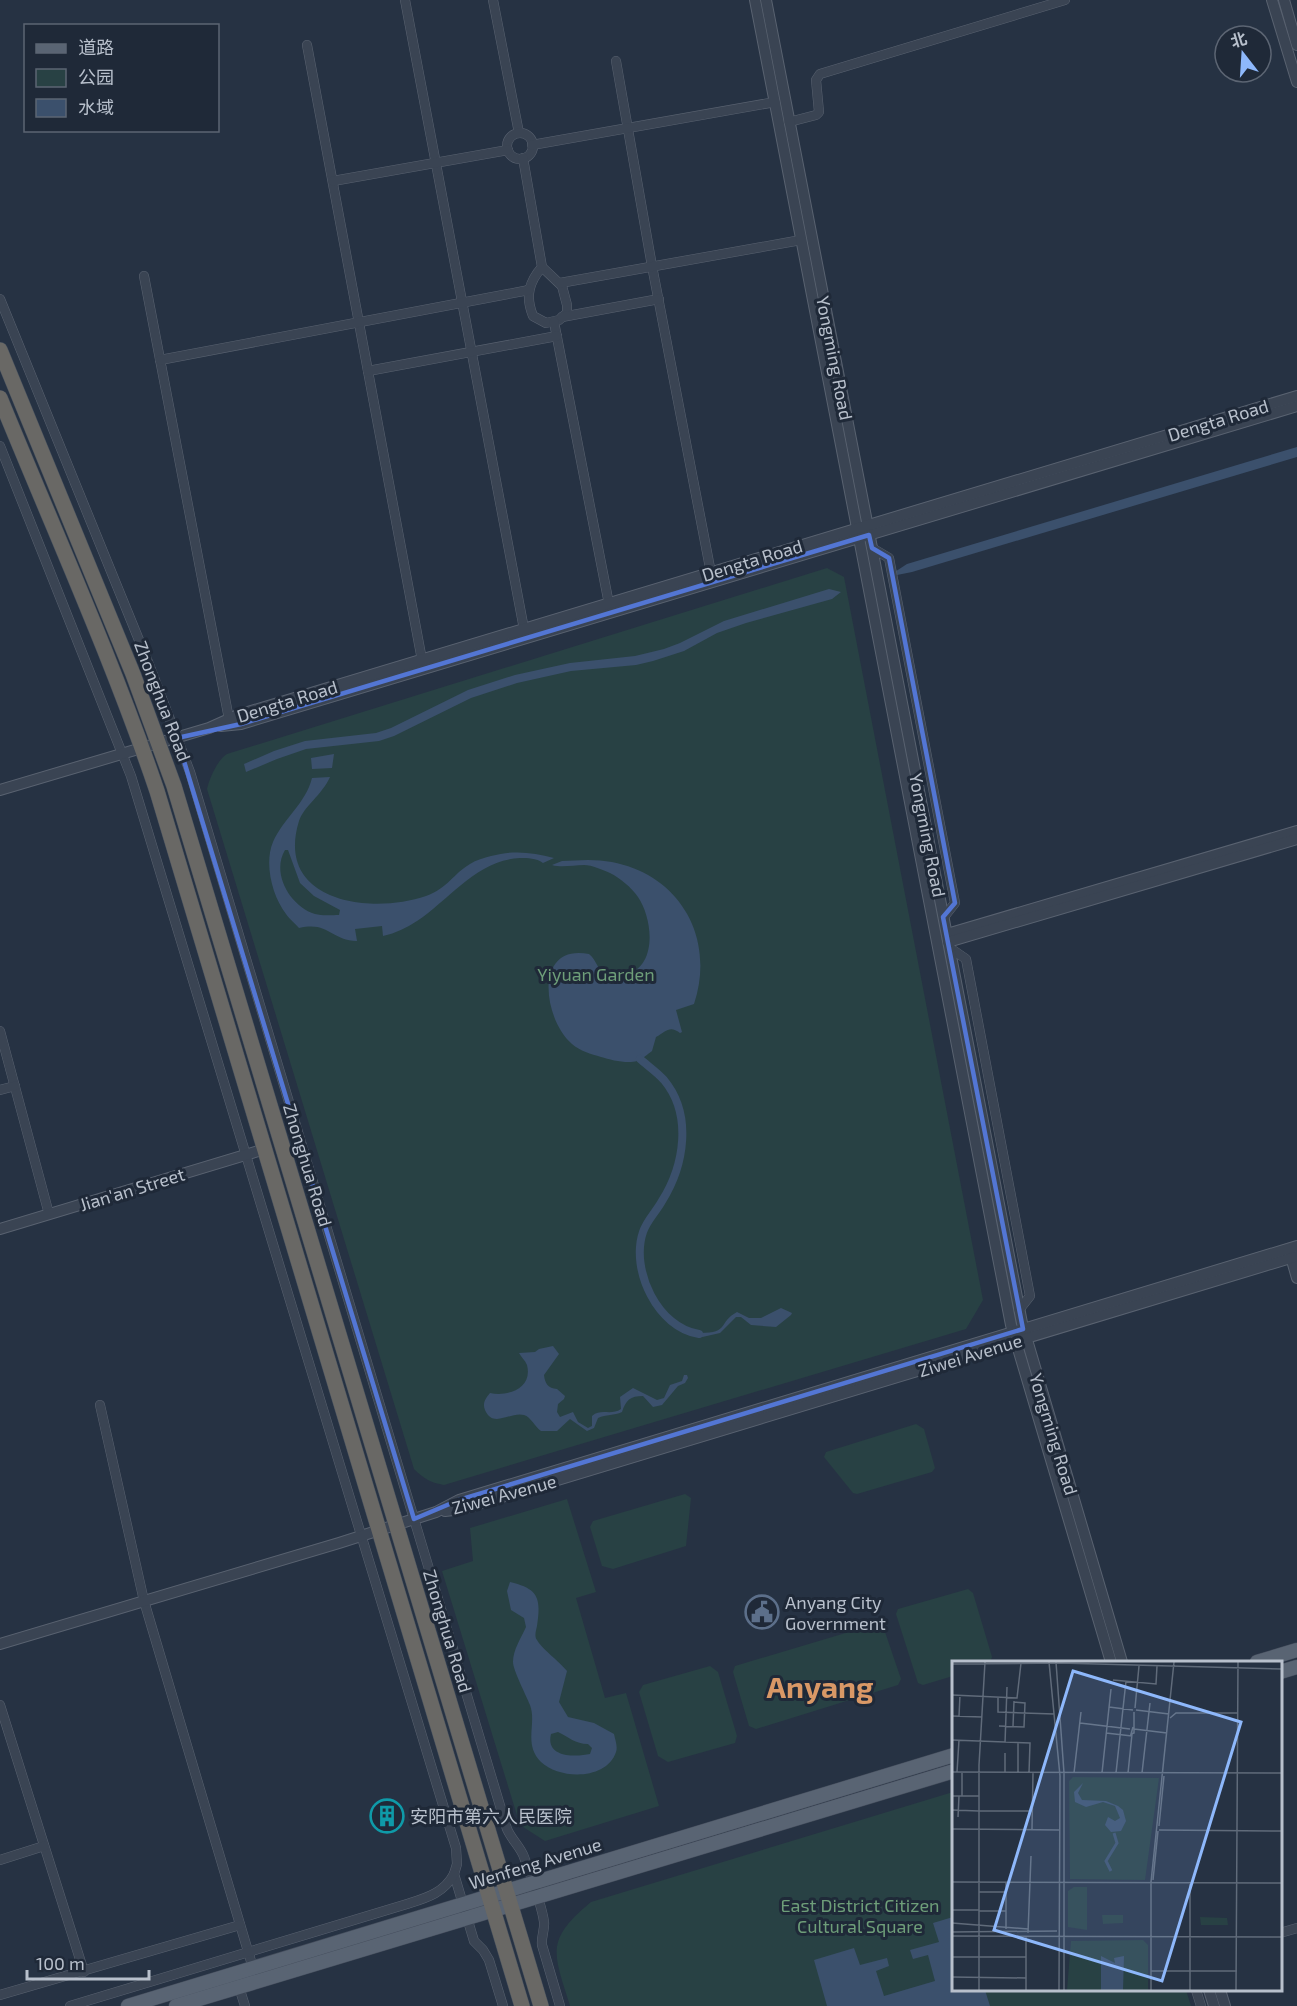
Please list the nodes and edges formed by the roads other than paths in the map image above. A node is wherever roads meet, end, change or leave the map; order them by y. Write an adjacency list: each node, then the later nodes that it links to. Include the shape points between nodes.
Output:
1 (405, 0): 19 (street)
2 (493, 0): 15 (street)
3 (755, 0): 12 (street, Yongming Road)
4 (766, 0): 13 (street, Yongming Road)
5 (1065, 0): 13 (street, via 820,74 816,80 819,112)
6 (1272, 0): 11 (street)
7 (1284, 0): 9 (street)
8 (307, 45): 20 (street)
9 (1297, 45)
10 (616, 61): 14 (street)
11 (1297, 82)
12 (775, 102): 14 (street); 21 (street, Yongming Road)
13 (789, 122): 41 (street, Yongming Road)
14 (628, 128): 16 (street); 22 (street)
15 (519, 133): 16 (street, via 528,136); 17 (street, via 510,138)
16 (532, 145): 18 (street, via 531,152)
17 (508, 150): 18 (street, via 513,157); 19 (street)
18 (523, 158): 23 (street)
19 (436, 163): 20 (street); 29 (street)
20 (333, 181): 31 (street)
21 (801, 240): 22 (street); 41 (street, Yongming Road)
22 (652, 266): 25 (street); 28 (street)
23 (542, 267): 25 (street); 26 (street, via 531,279)
24 (144, 276): 35 (street)
25 (560, 283): 30 (street, via 567,313)
26 (529, 290): 29 (street); 30 (street, via 533,316 546,323)
27 (0, 299): 48 (street)
28 (659, 299): 30 (street); 42 (street)
29 (462, 302): 31 (street); 34 (street)
30 (558, 319): 32 (street)
31 (359, 322): 35 (street); 36 (street)
32 (557, 336): 34 (street); 43 (street)
33 (0, 350): 49 (highway, Zhonghua Road)
34 (471, 352): 36 (street); 44 (street)
35 (160, 360): 46 (street)
36 (368, 371): 45 (street)
37 (1297, 396): 41 (street, Dengta Road)
38 (0, 398): 50 (highway, Zhonghua Road)
39 (1297, 406): 41 (street, Dengta Road)
40 (0, 446): 51 (street)
41 (863, 532): 42 (street, Dengta Road); 47 (street, Dengta Road, via 241,724); 55 (street, Yongming Road, via 872,548); 66 (street, Yongming Road)
42 (711, 573): 43 (street, Dengta Road)
43 (609, 604): 44 (street, Dengta Road)
44 (524, 629): 45 (street, Dengta Road)
45 (422, 660): 46 (street, Dengta Road)
46 (229, 719): 47 (street, Dengta Road)
47 (209, 728): 48 (street, Dengta Road)
48 (177, 738): 49 (street, Dengta Road); 68 (street)
49 (159, 743): 50 (street, Dengta Road); 69 (highway, Zhonghua Road)
50 (142, 748): 51 (street, Dengta Road); 59 (highway, Zhonghua Road)
51 (123, 754): 52 (street, Dengta Road); 60 (street)
52 (0, 790)
53 (1297, 831): 55 (street)
54 (1297, 839): 55 (street)
55 (948, 942): 66 (street, Yongming Road, via 1019,1310)
56 (0, 1031): 57 (street)
57 (15, 1086): 58 (street); 61 (street)
58 (0, 1090)
59 (265, 1149): 60 (street, Jian'an Street); 70 (highway, Zhonghua Road)
60 (246, 1155): 61 (street, Jian'an Street); 71 (street)
61 (49, 1214): 62 (street, Jian'an Street)
62 (0, 1229)
63 (1297, 1246): 66 (street, Ziwei Avenue)
64 (1294, 1256): 65 (street); 66 (street, Ziwei Avenue)
65 (1297, 1278)
66 (1019, 1335): 68 (street, Ziwei Avenue, via 462,1509); 75 (street, Yongming Road); 76 (street, Yongming Road)
67 (100, 1405): 72 (street)
68 (414, 1519): 69 (street, Ziwei Avenue); 86 (street, via 507,1829 523,1854)
69 (396, 1525): 70 (street, Ziwei Avenue); 88 (highway, Zhonghua Road)
70 (379, 1530): 71 (street, Ziwei Avenue); 89 (highway, Zhonghua Road)
71 (362, 1535): 72 (street, Ziwei Avenue); 85 (street, via 456,1848)
72 (144, 1601): 73 (street, Ziwei Avenue); 92 (street)
73 (0, 1644)
74 (1297, 1650): 77 (main road)
75 (1111, 1661)
76 (1122, 1661)
77 (1260, 1661)
78 (1297, 1667): 79 (main road)
79 (1282, 1672)
80 (1, 1710): 83 (street)
81 (952, 1756): 86 (main road, Wenfeng Avenue)
82 (952, 1772): 87 (main road, Wenfeng Avenue)
83 (44, 1846): 84 (street); 97 (street)
84 (0, 1860)
85 (454, 1874): 90 (street); 95 (street, via 441,1890 428,1897)
86 (532, 1883): 87 (street); 88 (main road, Wenfeng Avenue)
87 (536, 1897): 88 (main road, Wenfeng Avenue); 110 (street, via 544,1924 542,1945)
88 (508, 1898): 89 (main road, Wenfeng Avenue); 109 (highway, Zhonghua Road)
89 (491, 1903): 90 (main road, Wenfeng Avenue); 91 (main road, Wenfeng Avenue); 108 (highway, Zhonghua Road)
90 (463, 1904): 91 (street); 96 (main road, Wenfeng Avenue)
91 (467, 1918): 98 (main road, Wenfeng Avenue); 107 (street, via 474,1941 489,1960)
92 (240, 1925): 95 (street); 97 (street)
93 (1297, 1928): 94 (street)
94 (1282, 1933)
95 (248, 1952): 96 (street); 103 (street)
96 (253, 1968): 104 (main road, Wenfeng Avenue)
97 (84, 1972): 102 (street)
98 (239, 1987): 105 (main road, Wenfeng Avenue); 106 (street)
99 (1197, 1991): 111 (street)
100 (1210, 1991): 112 (street)
101 (1221, 1991): 113 (street)
102 (0, 1995)
103 (69, 2006)
104 (128, 2006)
105 (176, 2006)
106 (245, 2006)
107 (503, 2006)
108 (522, 2006)
109 (541, 2006)
110 (560, 2006)
111 (1201, 2006)
112 (1214, 2006)
113 (1225, 2006)

